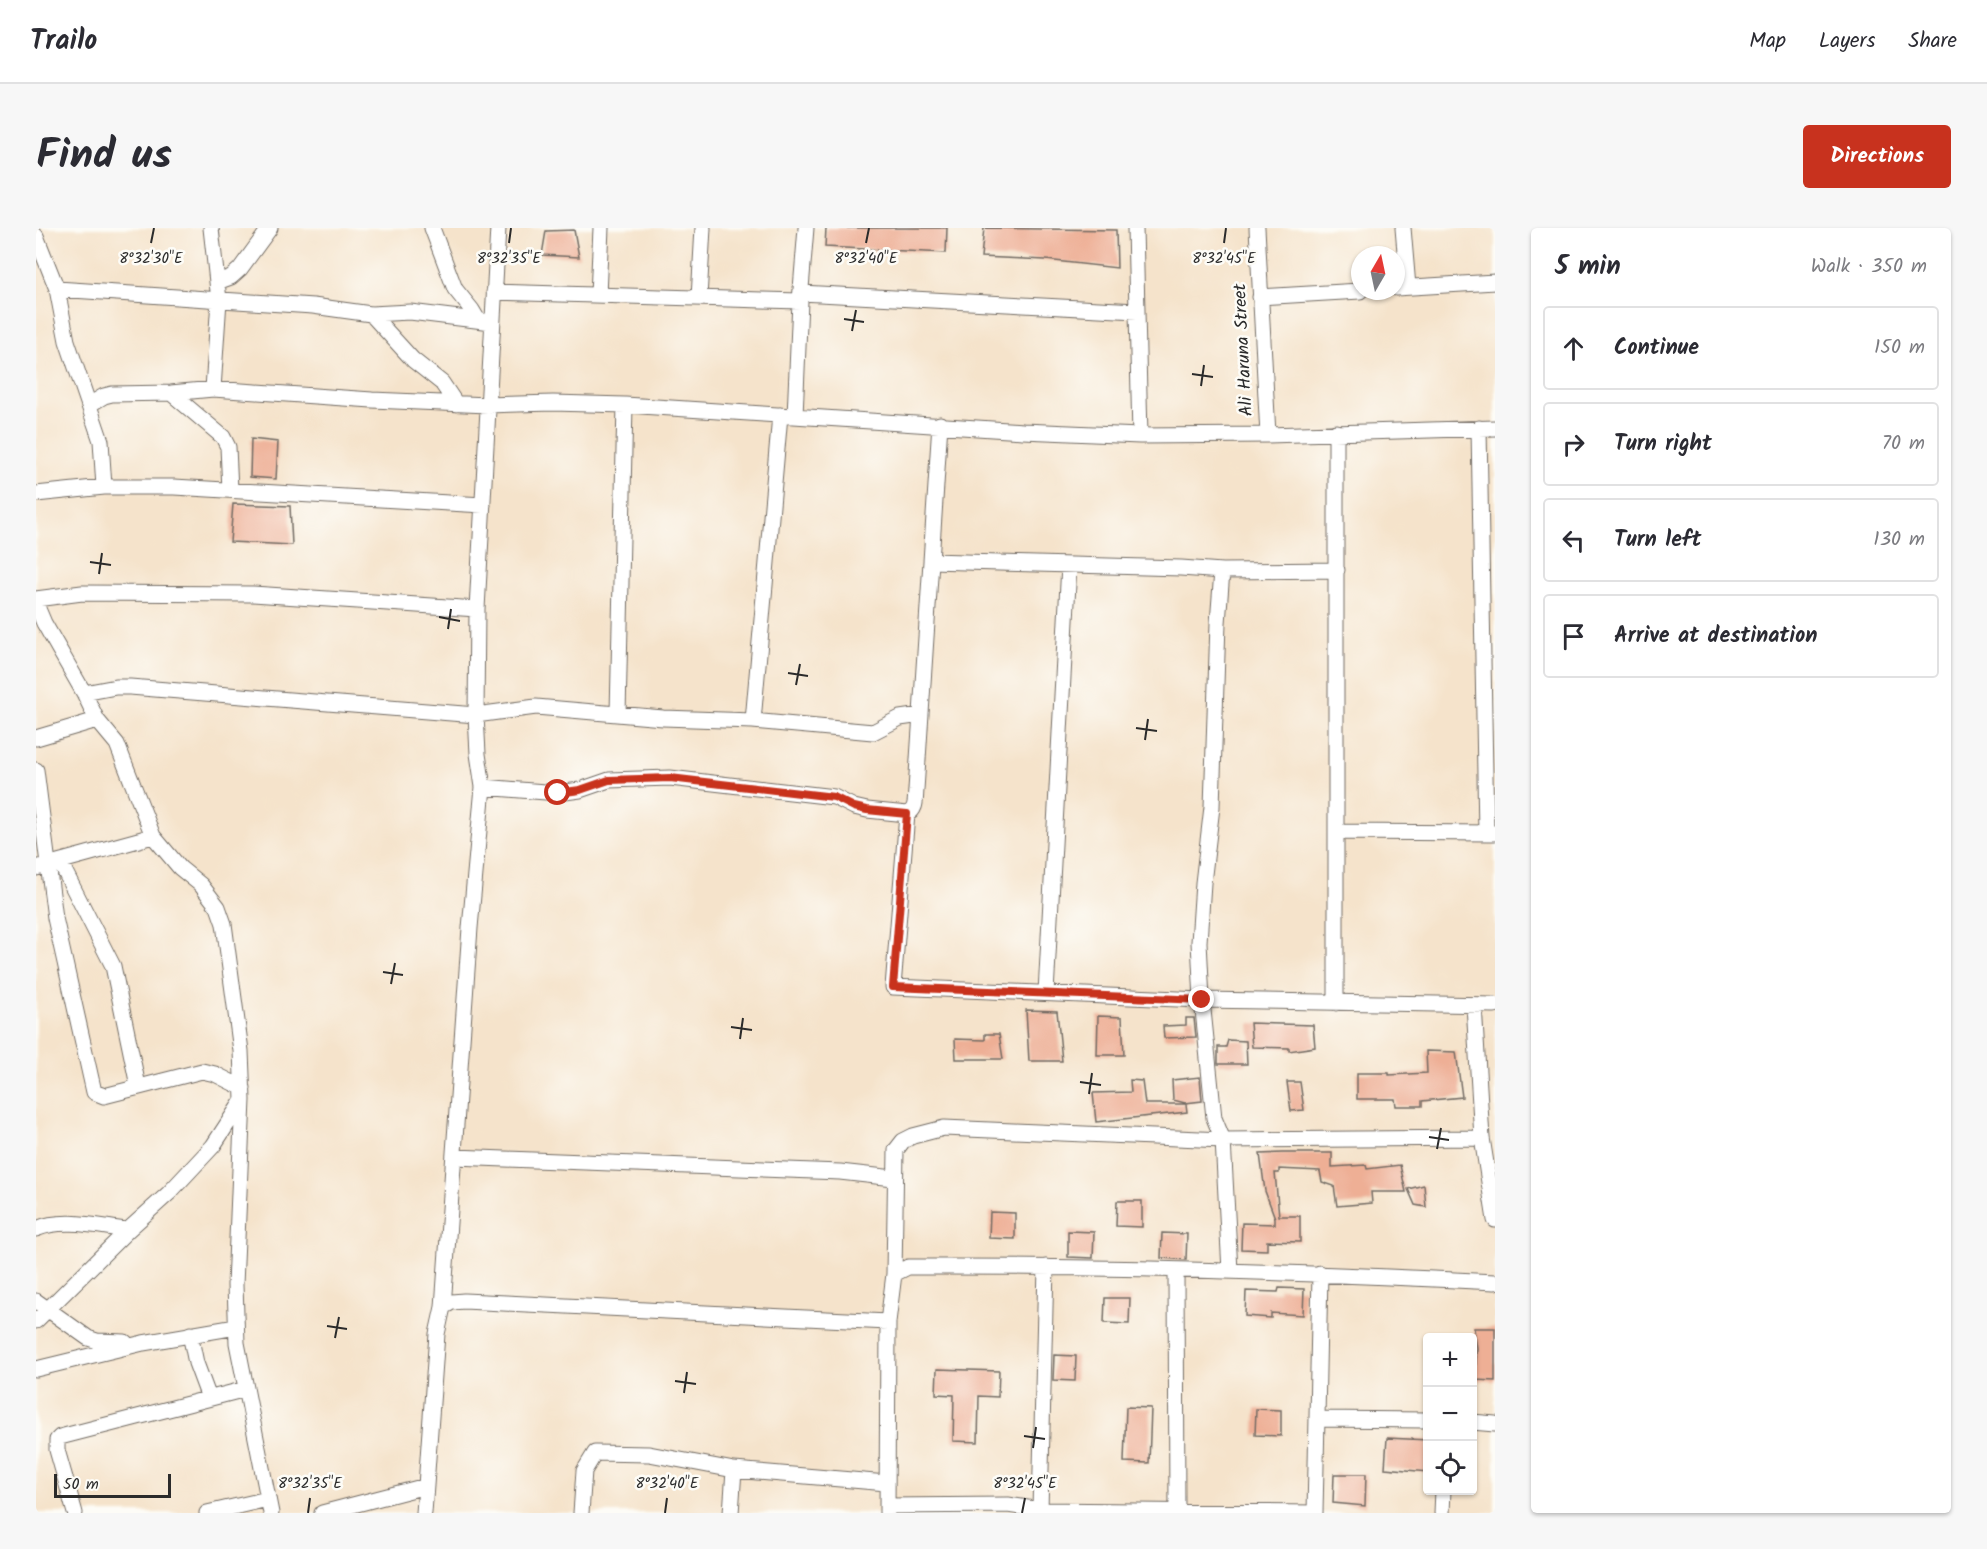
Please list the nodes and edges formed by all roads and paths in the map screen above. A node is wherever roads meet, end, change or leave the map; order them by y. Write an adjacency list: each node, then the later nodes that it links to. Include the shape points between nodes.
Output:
1 (211, 228): 14 (street)
2 (270, 228): 14 (street, via 240,269)
3 (432, 228): 27 (street, via 455,289)
4 (498, 228): 18 (street)
5 (601, 228): 20 (street)
6 (703, 228): 23 (street)
7 (806, 228): 21 (street)
8 (1135, 228): 25 (street)
9 (1257, 228): 22 (street, Ali Haruna Street)
10 (1402, 228): 12 (street)
11 (36, 236): 13 (street)
12 (1402, 246)
13 (40, 254): 17 (street)
14 (217, 282): 24 (street)
15 (1495, 282): 16 (street)
16 (1405, 288)
17 (57, 289): 24 (street); 31 (street, via 66,340)
18 (495, 292): 20 (street); 27 (street)
19 (1351, 292): 22 (street)
20 (598, 295): 23 (street)
21 (801, 297): 23 (street); 25 (street); 34 (street)
22 (1260, 297): 39 (street, Ali Haruna Street)
23 (699, 298)
24 (219, 300): 26 (street); 28 (street)
25 (1137, 311): 40 (street)
26 (371, 314): 27 (street, via 410,312); 30 (street, via 413,360 442,382)
27 (485, 321): 32 (street)
28 (213, 388): 29 (street); 30 (street)
29 (171, 393): 31 (street, via 112,394); 42 (street, via 223,437 228,447)
30 (456, 404): 32 (street)
31 (88, 405): 41 (street, via 101,441)
32 (488, 405): 33 (street); 44 (street)
33 (625, 405): 34 (street); 53 (street)
34 (788, 416): 35 (street); 57 (street)
35 (939, 424): 40 (street); 45 (street)
36 (1479, 428): 37 (street); 38 (street); 63 (street)
37 (1495, 428)
38 (1336, 432): 39 (street); 47 (street)
39 (1268, 435): 40 (street)
40 (1140, 436)
41 (104, 487): 42 (street); 43 (street)
42 (230, 490): 44 (street)
43 (36, 494)
44 (483, 505): 51 (street)
45 (931, 561): 46 (street); 55 (street)
46 (1069, 565): 48 (street); 66 (street)
47 (1337, 570): 48 (street); 62 (street)
48 (1222, 572): 67 (street, via 1212,807 1199,942)
49 (36, 599): 51 (street, via 82,593 253,594)
50 (36, 604): 52 (street)
51 (477, 609): 54 (street)
52 (84, 693): 54 (street, via 130,687); 56 (street)
53 (618, 714): 54 (street, via 536,707); 57 (street)
54 (476, 715): 60 (street)
55 (921, 715): 57 (street, via 900,718 873,732); 61 (street, via 914,809)
56 (97, 720): 58 (street); 64 (street, via 117,744)
57 (753, 721)
58 (36, 738)
59 (36, 770): 65 (street)
60 (483, 787): 61 (street, via 558,793 609,780 670,778 834,797 854,807); 75 (street)
61 (907, 814): 66 (street, via 893,987)
62 (1336, 832): 63 (street); 68 (street)
63 (1490, 833)
64 (153, 836): 65 (street); 72 (street, via 180,868 201,885 218,907 224,924)
65 (48, 865): 71 (street, via 113,966); 71 (street, via 55,918 91,1085 100,1096)
66 (1046, 993): 67 (street)
67 (1202, 1000): 68 (street); 74 (street, via 1214,1118)
68 (1336, 1003): 69 (street)
69 (1474, 1005): 70 (street); 73 (street)
70 (1495, 1005)
71 (138, 1086): 72 (street, via 208,1071)
72 (243, 1094): 79 (street, via 213,1146); 91 (street)
73 (1482, 1138): 74 (street); 77 (street)
74 (1223, 1140): 76 (street, via 944,1128 903,1141 896,1150); 82 (street)
75 (455, 1157): 76 (street, via 840,1172); 87 (street)
76 (894, 1178): 84 (street)
77 (1495, 1220)
78 (36, 1229): 79 (street, via 63,1223)
79 (128, 1230): 88 (street)
80 (1046, 1267): 81 (street); 84 (street, via 908,1267); 107 (street)
81 (1176, 1271): 82 (street); 108 (street)
82 (1230, 1271): 83 (street)
83 (1320, 1273): 85 (street); 97 (street)
84 (894, 1274): 90 (street)
85 (1495, 1282)
86 (36, 1301): 88 (street)
87 (443, 1307): 90 (street, via 464,1301); 103 (street, via 437,1334)
88 (49, 1311): 89 (street); 93 (street, via 92,1340)
89 (36, 1321)
90 (888, 1322): 102 (street)
91 (236, 1327): 92 (street); 95 (street)
92 (190, 1334): 93 (street); 96 (street)
93 (143, 1343): 94 (street)
94 (36, 1369)
95 (246, 1389): 96 (street); 105 (street)
96 (209, 1398): 109 (street, via 60,1437 57,1450)
97 (1317, 1419): 98 (street); 115 (street)
98 (1423, 1420)
99 (1477, 1422): 100 (street)
100 (1495, 1424)
101 (734, 1470): 102 (street); 113 (street, via 649,1454 595,1453 584,1471); 114 (street)
102 (887, 1483): 106 (street)
103 (426, 1486): 111 (street); 112 (street)
104 (1443, 1495): 116 (street)
105 (270, 1506): 110 (street)
106 (887, 1510): 107 (street, via 1008,1505)
107 (1040, 1511): 108 (street)
108 (1177, 1512): 115 (street)
109 (75, 1513)
110 (207, 1513)
111 (322, 1513)
112 (424, 1513)
113 (581, 1513)
114 (732, 1513)
115 (1315, 1513)
116 (1442, 1513)

